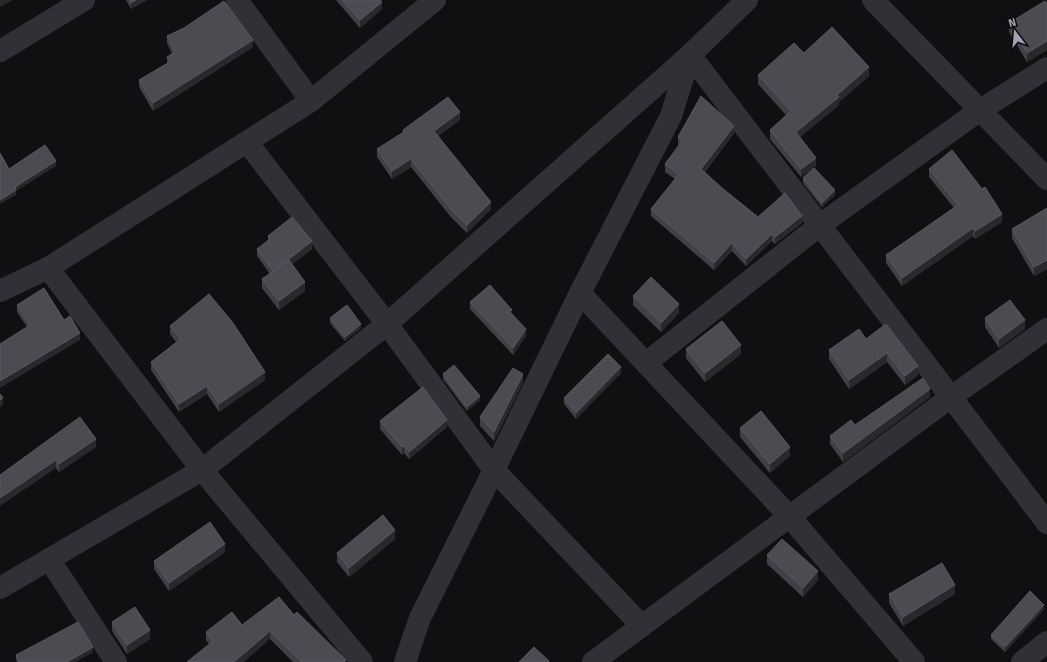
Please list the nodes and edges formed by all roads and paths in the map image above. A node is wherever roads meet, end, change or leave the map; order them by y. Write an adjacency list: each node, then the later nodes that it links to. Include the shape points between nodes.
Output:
1 (84, 0): 6 (street)
2 (237, 0): 9 (street)
3 (435, 0): 9 (street)
4 (747, 0): 7 (street)
5 (873, 0): 10 (street)
6 (0, 51)
7 (690, 55): 13 (street); 16 (street, via 671,116); 17 (street)
8 (1047, 68): 10 (street)
9 (311, 101): 11 (street)
10 (980, 110): 12 (street); 13 (street)
11 (247, 142): 14 (street); 17 (street)
12 (1047, 179)
13 (820, 225): 19 (street); 20 (street)
14 (48, 268): 15 (street); 21 (street)
15 (0, 291)
16 (580, 292): 19 (street); 22 (street)
17 (387, 324): 21 (street); 22 (street)
18 (1047, 329): 20 (street)
19 (646, 363): 23 (street)
20 (951, 397): 23 (street); 24 (street)
21 (202, 470): 25 (street); 30 (street)
22 (494, 470): 27 (street); 31 (street, via 420,618)
23 (790, 517): 27 (street); 33 (street)
24 (1047, 523)
25 (49, 559): 26 (street); 29 (street)
26 (0, 588)
27 (642, 626): 32 (street)
28 (1047, 642): 34 (street)
29 (116, 662)
30 (362, 662)
31 (405, 662)
32 (593, 662)
33 (914, 662)
34 (1022, 662)

